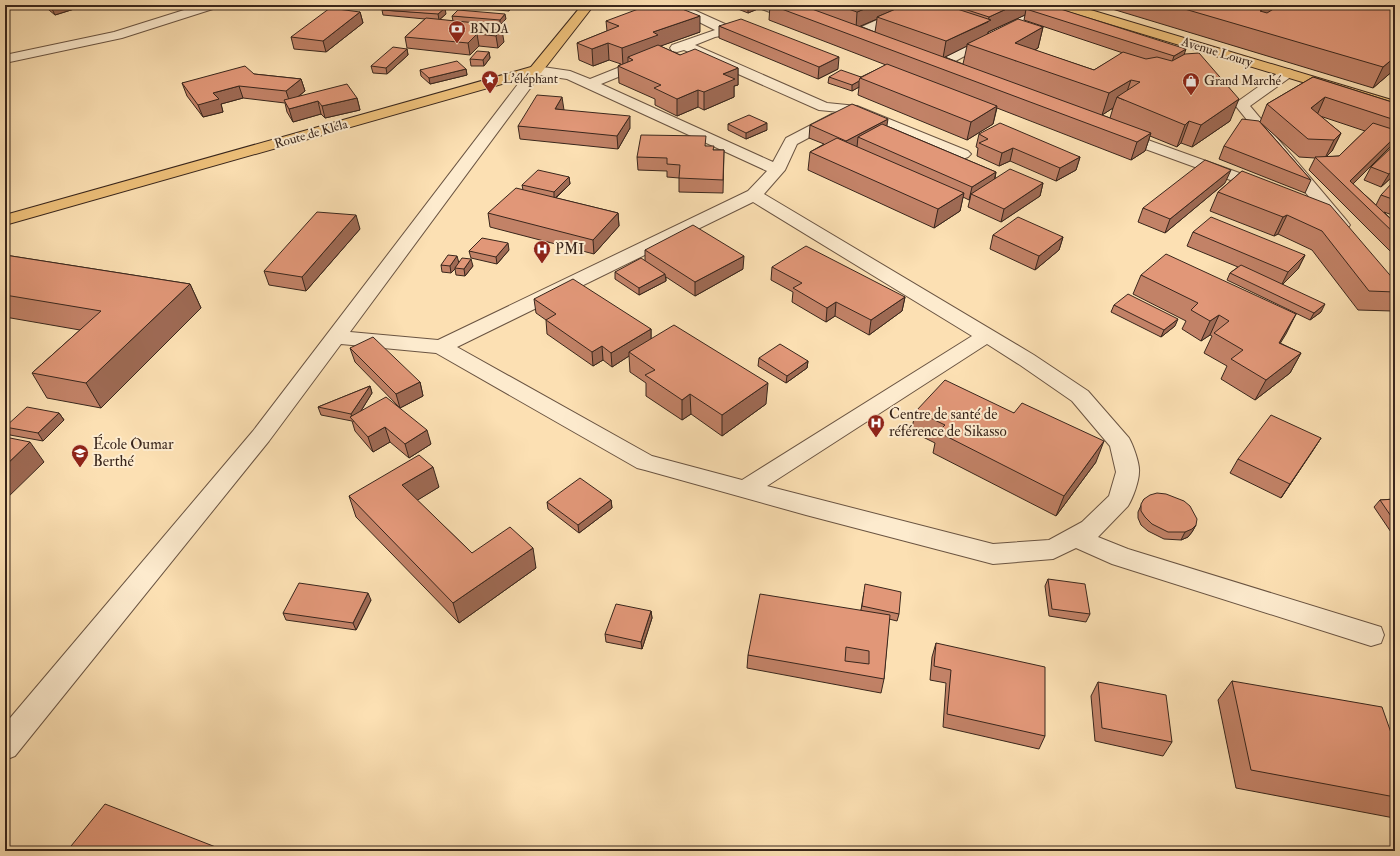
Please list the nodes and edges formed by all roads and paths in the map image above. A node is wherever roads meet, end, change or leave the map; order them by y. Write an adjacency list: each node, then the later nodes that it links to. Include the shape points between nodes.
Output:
1 (212, 5): 13 (street, via 117,35)
2 (588, 5): 16 (main road)
3 (763, 5): 8 (street)
4 (920, 5): 10 (street)
5 (1049, 5): 15 (street)
6 (1061, 5): 18 (main road, Avenue Loury)
7 (685, 10): 12 (street, via 721,27 722,32)
8 (814, 24)
9 (836, 32): 10 (street)
10 (851, 37): 11 (street)
11 (871, 44)
12 (684, 46): 19 (street); 21 (street, via 824,107)
13 (5, 59)
14 (920, 62): 15 (street)
15 (934, 67): 17 (street)
16 (536, 70): 19 (street, via 570,75); 29 (main road, Route de Kléla); 32 (street)
17 (949, 72)
18 (1287, 73): 20 (main road, Avenue Loury); 28 (street, via 1242,105)
19 (589, 84): 24 (street)
20 (1395, 106)
21 (852, 109): 23 (street); 24 (street, via 791,141)
22 (1106, 130): 25 (street)
23 (963, 154)
24 (777, 170): 26 (street)
25 (1277, 192)
26 (754, 195): 31 (street); 33 (street)
27 (1307, 203): 28 (street)
28 (1329, 211): 30 (street)
29 (5, 220)
30 (1349, 235)
31 (986, 336): 34 (street); 35 (street, via 1080,396 1122,444 1128,472 1120,500 1091,529)
32 (335, 337): 33 (street); 37 (street, via 261,436)
33 (441, 347): 34 (street, via 645,462)
34 (745, 489): 35 (street, via 993,554 1053,549)
35 (1074, 537): 36 (street, via 1121,557)
36 (1372, 635)
37 (5, 746)

